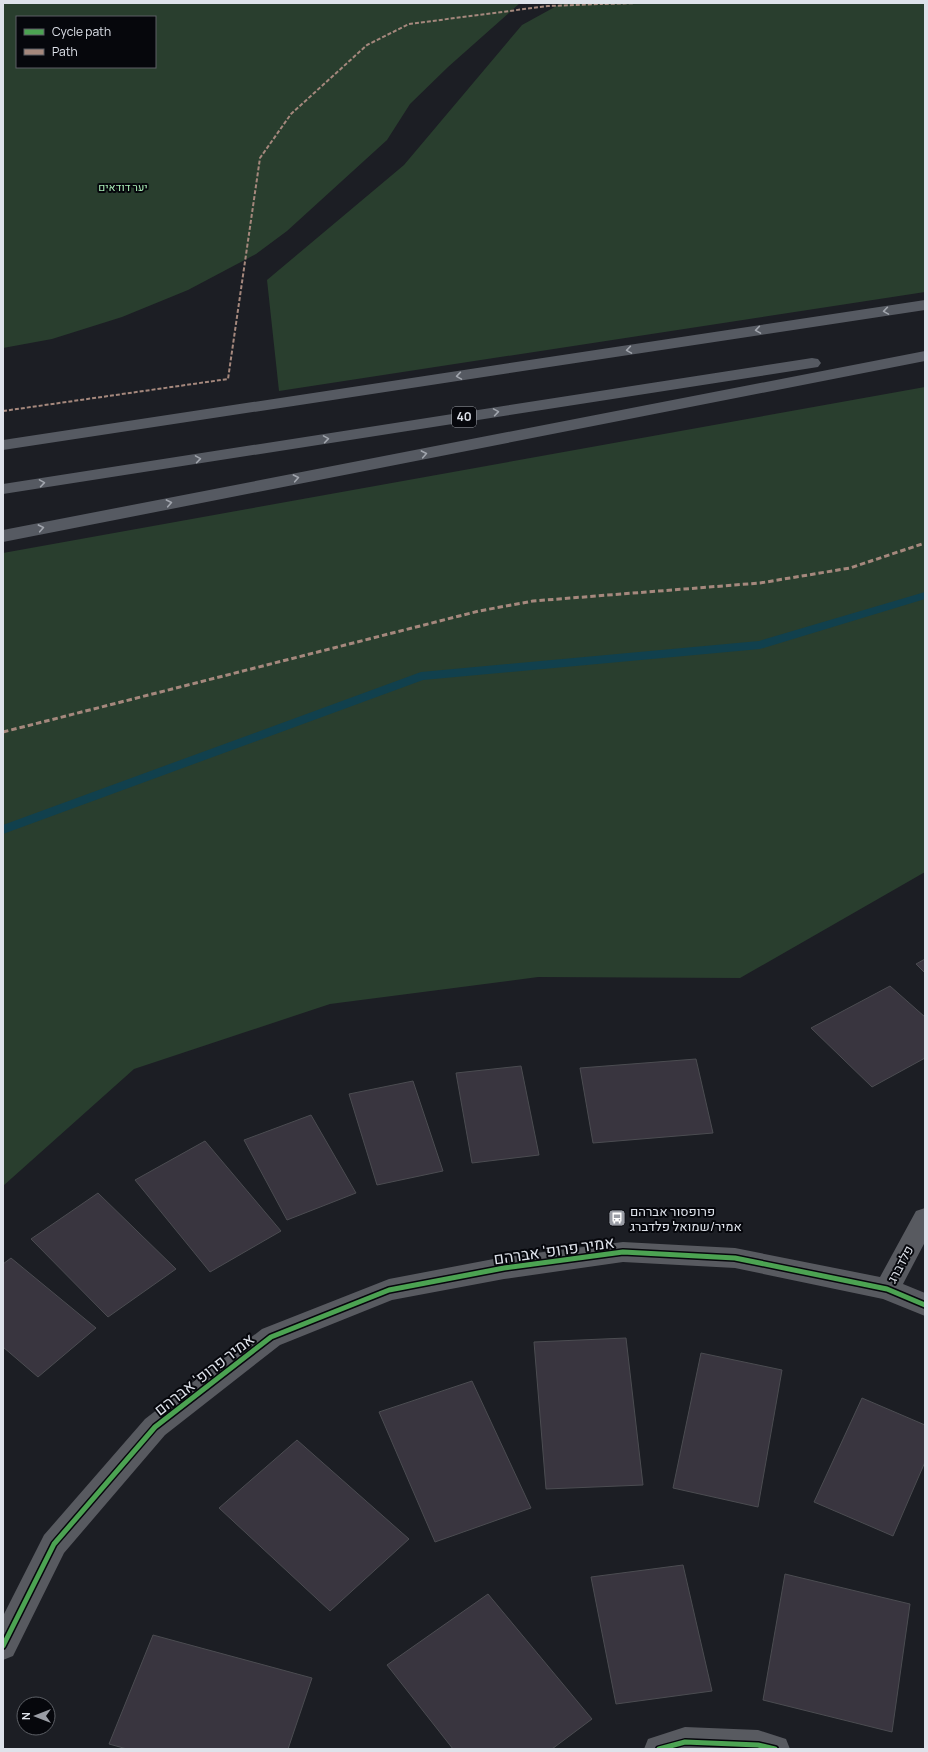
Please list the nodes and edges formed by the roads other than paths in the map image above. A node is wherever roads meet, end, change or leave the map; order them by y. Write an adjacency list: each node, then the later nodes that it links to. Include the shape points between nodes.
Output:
1 (925, 305): 4 (highway, one-way to 4)
2 (925, 346): 5 (highway, 40, one-way to 2)
3 (925, 356): 6 (highway, one-way to 3)
4 (3, 444)
5 (3, 489)
6 (3, 536)
7 (925, 1218): 8 (street, פלדברג)
8 (887, 1289): 9 (street, אמיר פרופ' אברהם); 10 (street, אמיר פרופ' אברהם, via 735,1258 623,1252 504,1268 389,1290 271,1337 155,1426 54,1544)
9 (925, 1305)
10 (3, 1646)
11 (659, 1749): 12 (street, via 685,1742 758,1745)
12 (775, 1749)

